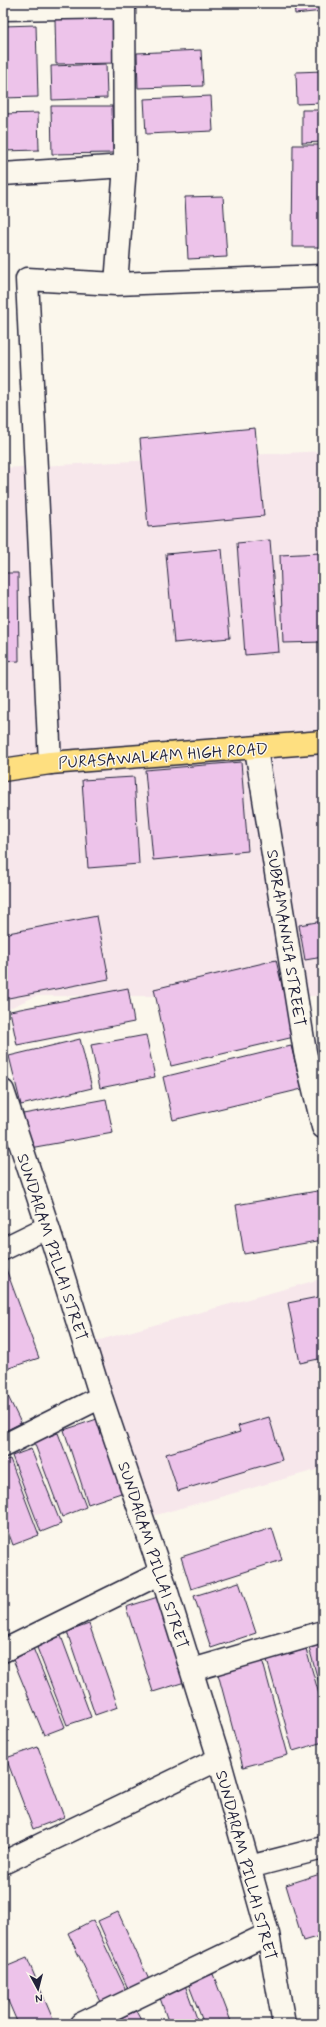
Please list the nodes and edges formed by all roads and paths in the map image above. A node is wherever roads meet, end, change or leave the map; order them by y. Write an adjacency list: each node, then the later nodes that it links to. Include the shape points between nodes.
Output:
1 (124, 5): 2 (street); 3 (street)
2 (3, 9)
3 (125, 166): 4 (street); 6 (street)
4 (3, 174)
5 (323, 276): 6 (street)
6 (116, 284): 9 (street, via 27,279)
7 (323, 742): 8 (main road, PURASAWALKAM HIGH ROAD)
8 (256, 748): 9 (main road, PURASAWALKAM HIGH ROAD); 12 (street, SUBRAMANNIA STREET, via 305,1052)
9 (50, 763): 10 (main road, PURASAWALKAM HIGH ROAD)
10 (3, 770)
11 (3, 1091): 13 (street, SUNDARAM PILLAI STRET)
12 (323, 1127)
13 (48, 1227): 14 (street); 15 (street, SUNDARAM PILLAI STRET)
14 (3, 1249)
15 (101, 1397): 16 (street); 17 (street, SUNDARAM PILLAI STRET)
16 (3, 1446)
17 (161, 1573): 19 (street); 20 (street, SUNDARAM PILLAI STRET)
18 (323, 1632): 20 (street)
19 (3, 1651)
20 (192, 1670): 21 (street, SUNDARAM PILLAI STRET)
21 (219, 1760): 23 (street); 24 (street, SUNDARAM PILLAI STRET)
22 (323, 1848): 24 (street)
23 (3, 1863)
24 (249, 1867): 25 (street, SUNDARAM PILLAI STRET)
25 (268, 1934): 26 (street); 27 (street, SUNDARAM PILLAI STRET)
26 (81, 2024)
27 (284, 2024)

